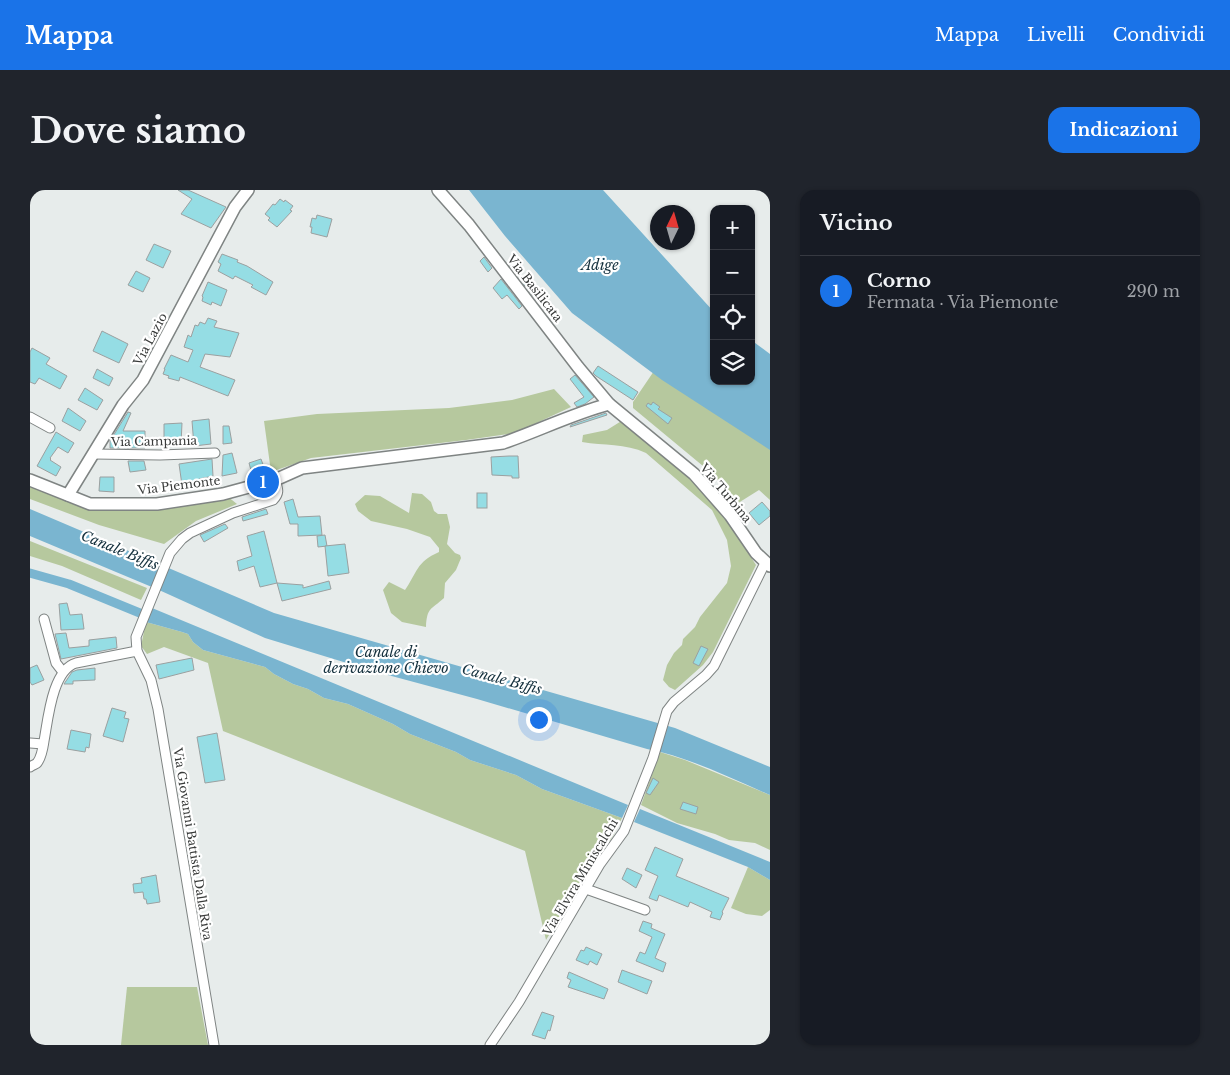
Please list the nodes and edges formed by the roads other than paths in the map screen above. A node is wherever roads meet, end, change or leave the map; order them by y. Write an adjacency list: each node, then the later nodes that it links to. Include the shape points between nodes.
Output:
1 (248, 190): 7 (street, Via Lazio, via 235,207 143,380 123,405)
2 (438, 190): 3 (street, Via Basilicata)
3 (609, 404): 9 (street, Via Piemonte, via 503,443 302,468); 11 (street, Via Turbina, via 694,474)
4 (30, 417): 5 (street)
5 (50, 428)
6 (216, 453): 7 (street, Via Campania)
7 (94, 454): 10 (street, Via Lazio)
8 (30, 480): 10 (street, Via Piemonte)
9 (275, 480): 10 (street, Via Piemonte, via 223,494 156,504 90,504); 13 (street, via 279,491 273,500 233,513 190,533 177,544 166,562 141,623 136,637)
10 (68, 495)
11 (768, 565): 18 (street, Via Elvira Miniscalchi, via 714,666 674,702 664,718 653,758 624,831)
12 (44, 619): 14 (street, via 56,663)
13 (137, 651): 14 (street, via 70,664); 20 (street, Via Giovanni Battista Dalla Riva, via 151,680 158,709)
14 (63, 672): 16 (street, via 52,698)
15 (30, 743): 16 (street)
16 (43, 744): 17 (street, via 36,764)
17 (30, 767)
18 (586, 888): 19 (street); 21 (street, Via Elvira Miniscalchi)
19 (645, 910)
20 (214, 1045)
21 (490, 1045)

